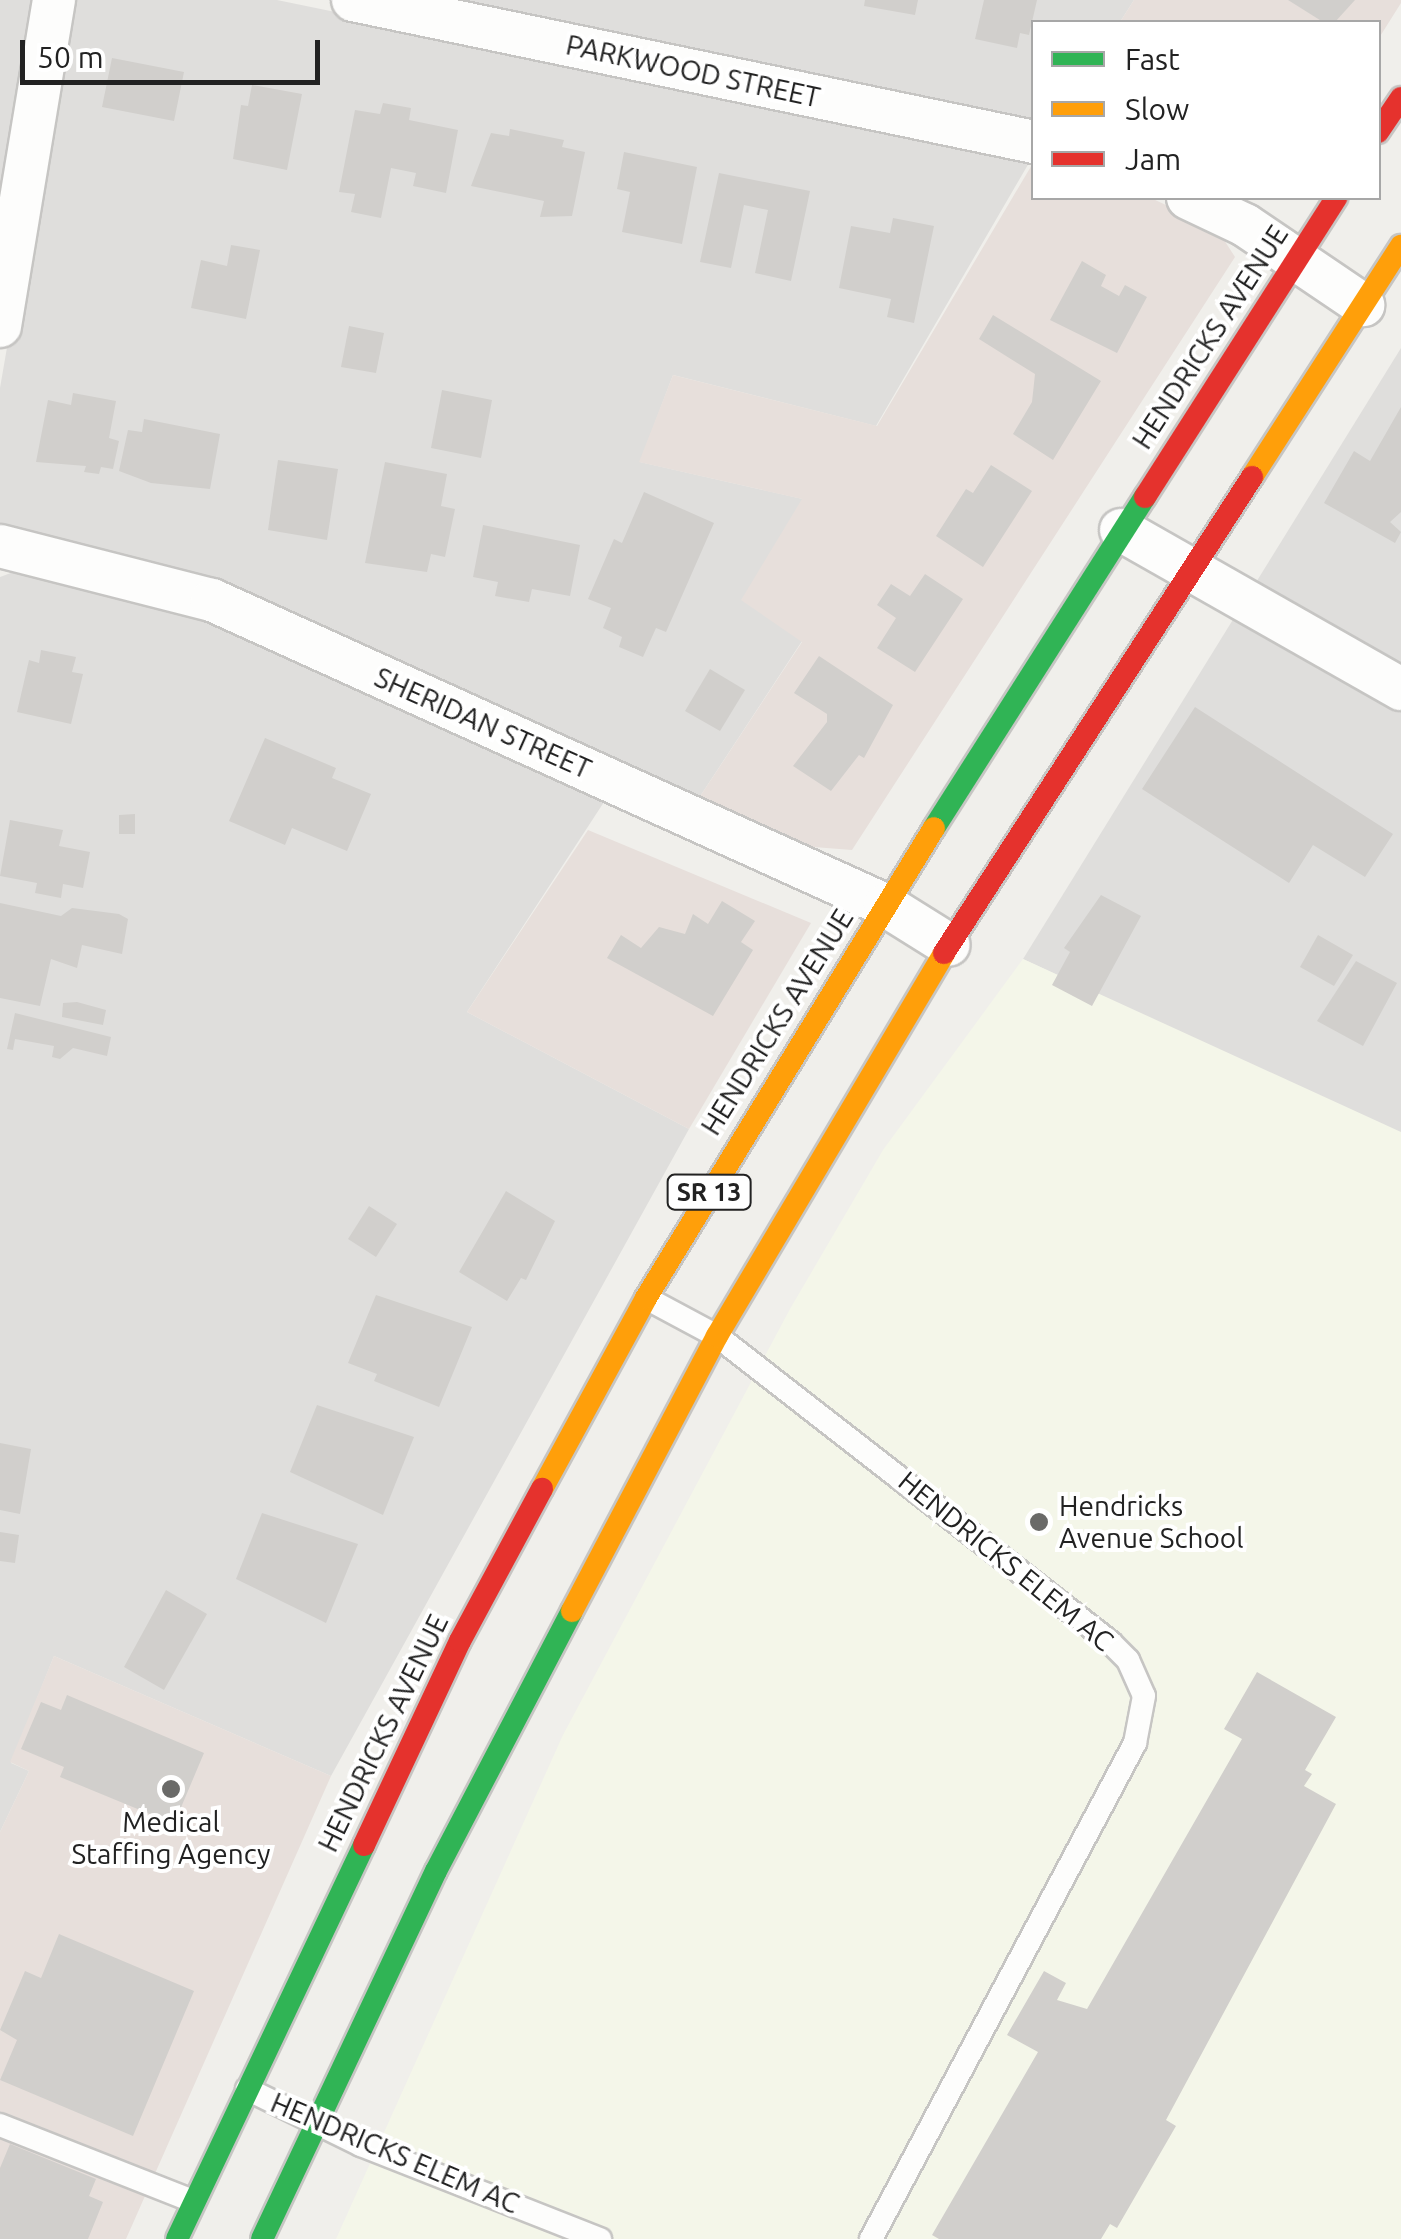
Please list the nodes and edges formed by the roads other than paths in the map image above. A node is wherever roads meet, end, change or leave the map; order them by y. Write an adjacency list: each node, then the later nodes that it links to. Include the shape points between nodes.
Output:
1 (54, 0): 11 (street)
2 (353, 0): 5 (street, PARKWOOD STREET)
3 (1401, 98): 4 (main road)
4 (1381, 128)
5 (1031, 141)
6 (1192, 200): 9 (street)
7 (1335, 200): 9 (main road, HENDRICKS AVENUE / SR 13)
8 (1401, 246): 10 (main road, SR 13)
9 (1296, 258): 10 (street); 12 (main road, HENDRICKS AVENUE / SR 13)
10 (1363, 306): 14 (main road, SR 13)
11 (0, 326)
12 (1121, 530): 14 (street); 16 (main road, HENDRICKS AVENUE / SR 13)
13 (0, 546): 16 (street, SHERIDAN STREET, via 212,600)
14 (1190, 571): 15 (street); 17 (main road, SR 13)
15 (1401, 689)
16 (885, 905): 17 (street, SHERIDAN STREET); 18 (main road, HENDRICKS AVENUE / SR 13)
17 (949, 945): 19 (main road, SR 13)
18 (646, 1298): 19 (lane, HENDRICKS ELEM AC); 20 (main road, HENDRICKS AVENUE / SR 13, via 460,1641)
19 (717, 1336): 21 (main road, SR 13, via 436,1872); 27 (lane, HENDRICKS ELEM AC, via 1112,1643 1144,1696 1135,1743)
20 (246, 2088): 21 (lane, HENDRICKS ELEM AC); 23 (main road, HENDRICKS AVENUE / SR 13)
21 (318, 2124): 25 (main road, SR 13); 26 (lane, HENDRICKS ELEM AC)
22 (0, 2125): 23 (lane)
23 (192, 2202): 24 (main road, HENDRICKS AVENUE / SR 13)
24 (177, 2239)
25 (262, 2239)
26 (600, 2239)
27 (871, 2239)

